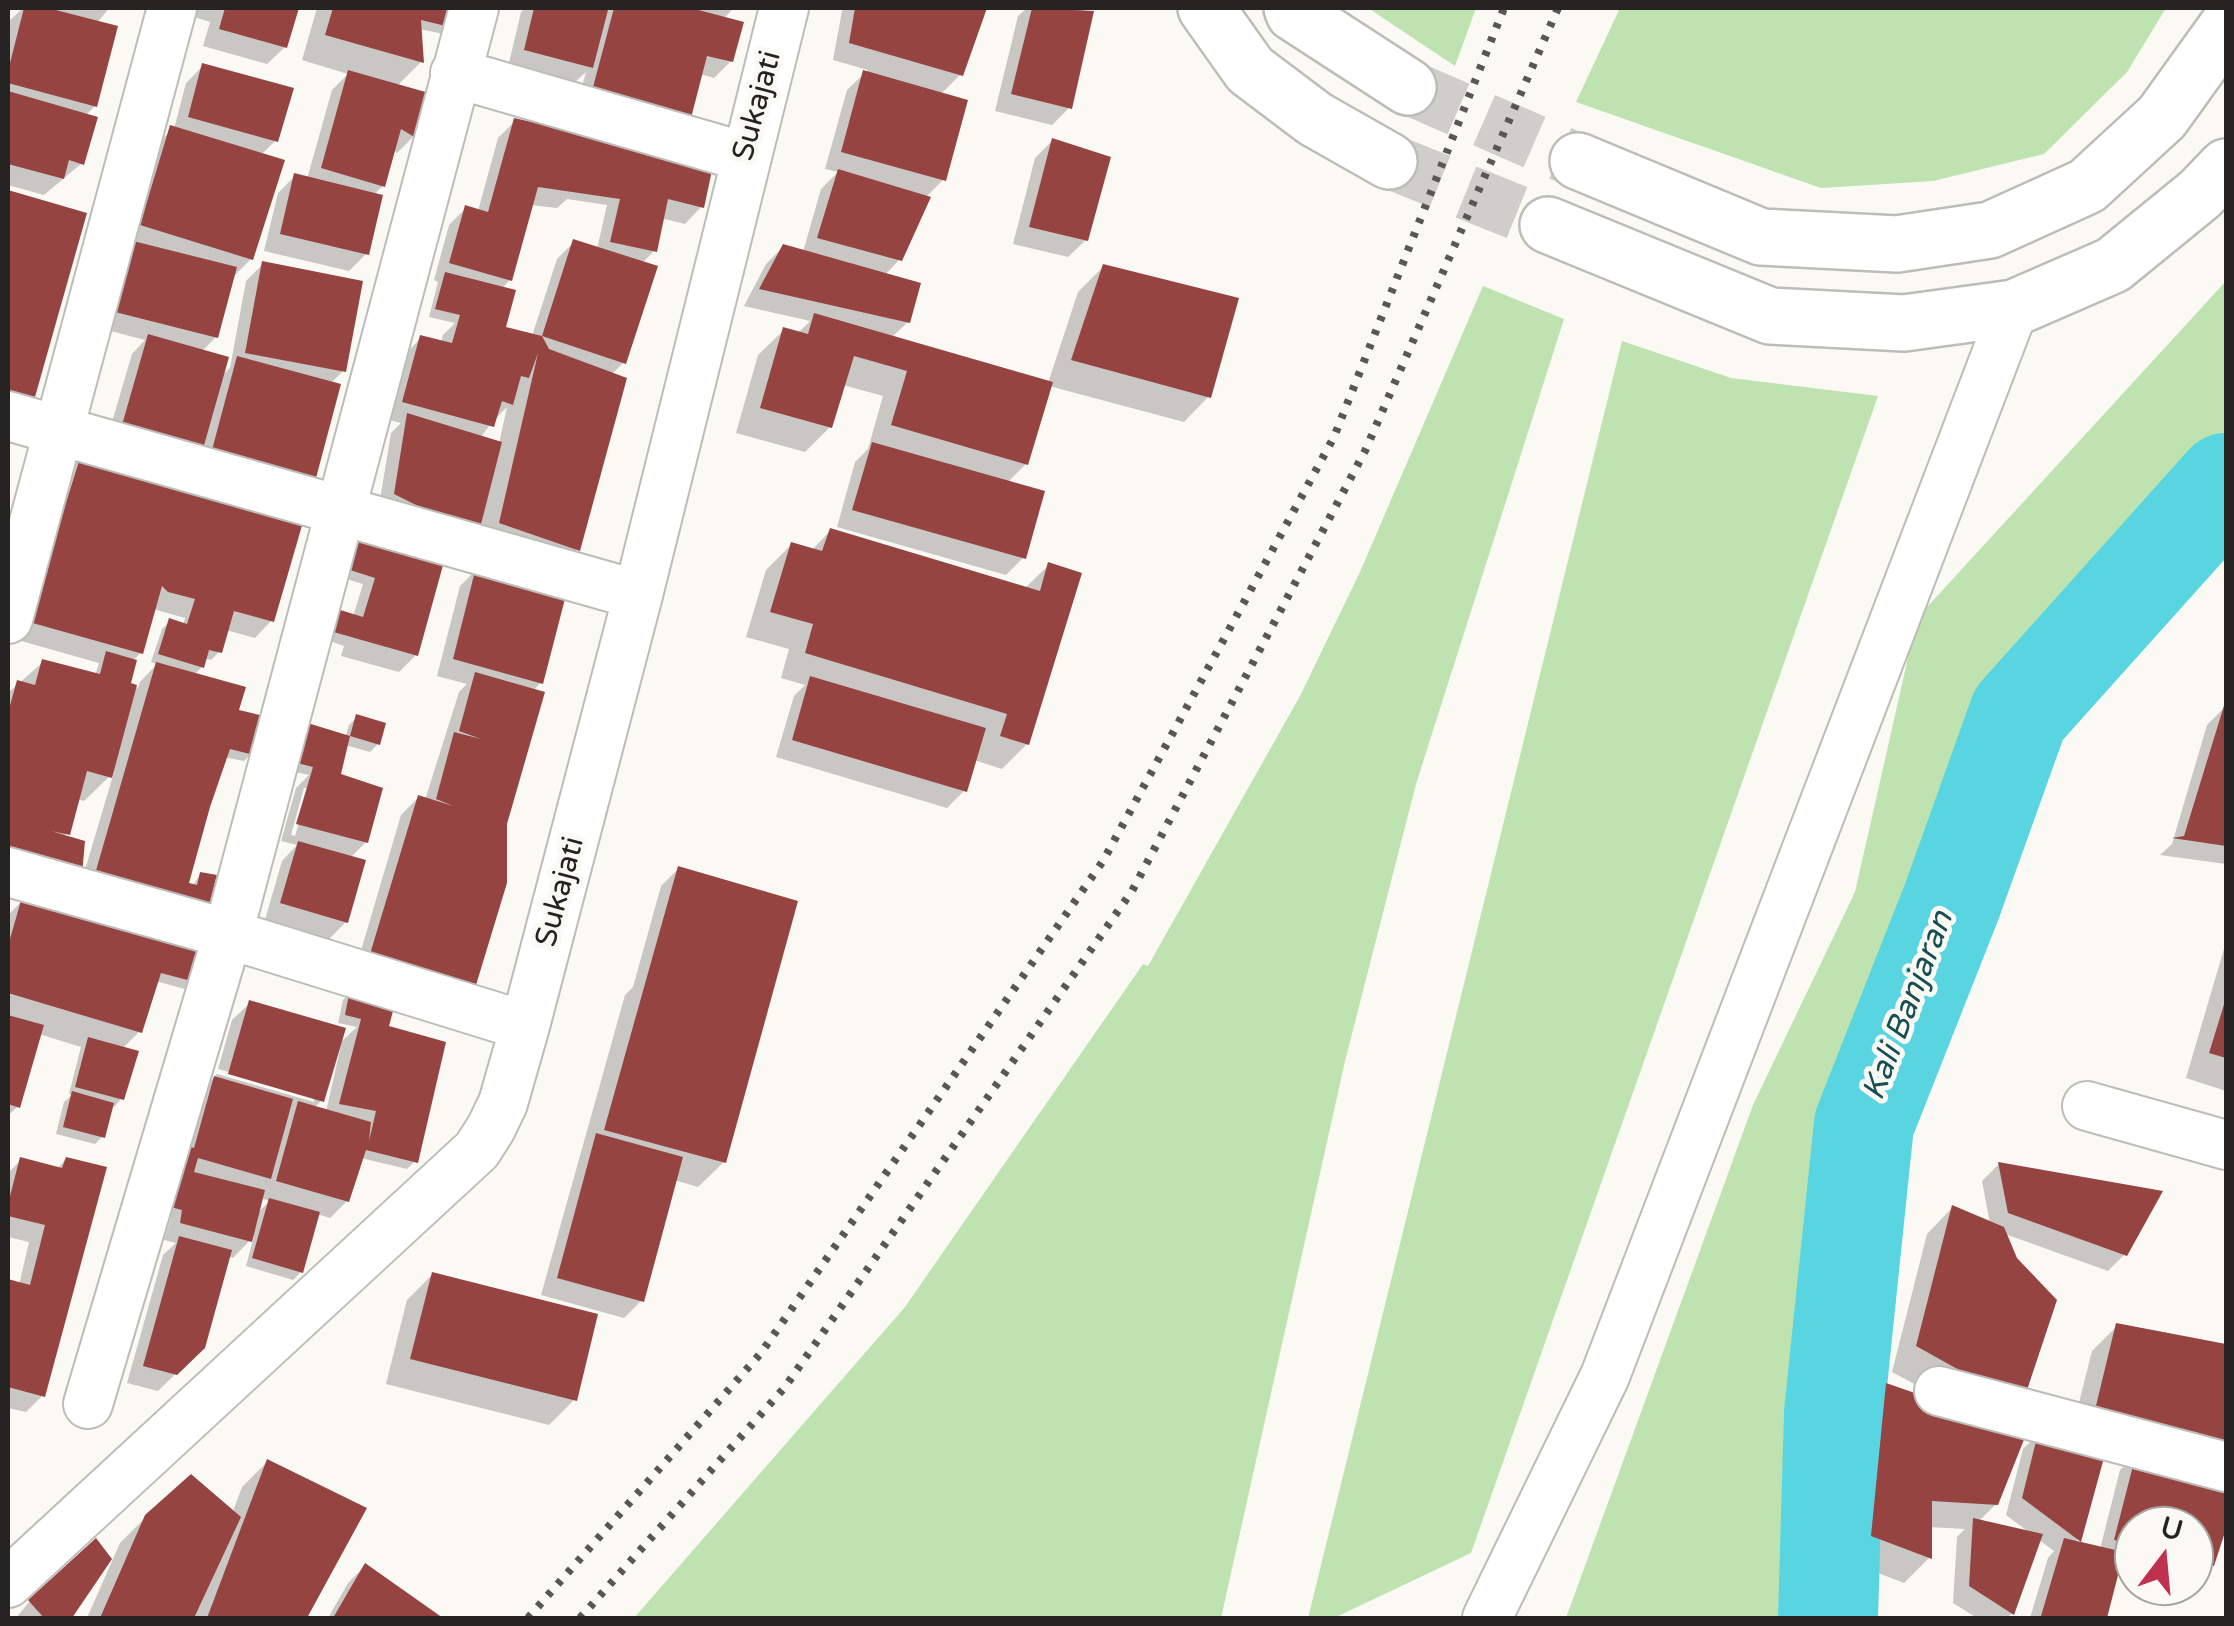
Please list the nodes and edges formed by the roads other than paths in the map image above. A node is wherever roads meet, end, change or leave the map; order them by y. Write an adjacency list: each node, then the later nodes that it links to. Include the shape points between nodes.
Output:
1 (172, 8): 16 (street)
2 (474, 8): 7 (street)
3 (784, 8): 9 (street, Sukajati)
4 (1206, 8): 10 (main road, via 1250,70 1315,120)
5 (1292, 8): 8 (main road)
6 (2226, 28): 11 (main road, via 2162,118 2087,186 1990,230 1897,244 1761,237)
7 (454, 73): 9 (street); 17 (street)
8 (1408, 87)
9 (744, 157): 18 (street, Sukajati)
10 (1389, 161)
11 (1578, 161)
12 (2226, 167): 14 (main road, via 2113,265)
13 (1548, 225): 14 (main road, via 1770,316 1904,323)
14 (2014, 308): 29 (street, via 1605,1376)
15 (8, 416): 16 (street)
16 (57, 431): 17 (street); 19 (street)
17 (339, 509): 18 (street); 21 (street)
18 (638, 596): 22 (street, Sukajati)
19 (8, 619)
20 (8, 872): 21 (street)
21 (228, 934): 22 (street); 26 (street)
22 (526, 1026): 28 (street, Sukajati, via 504,1103 478,1150)
23 (2087, 1106): 24 (street)
24 (2226, 1145)
25 (1939, 1391): 27 (street)
26 (88, 1404)
27 (2226, 1466)
28 (8, 1583)
29 (1487, 1618)

